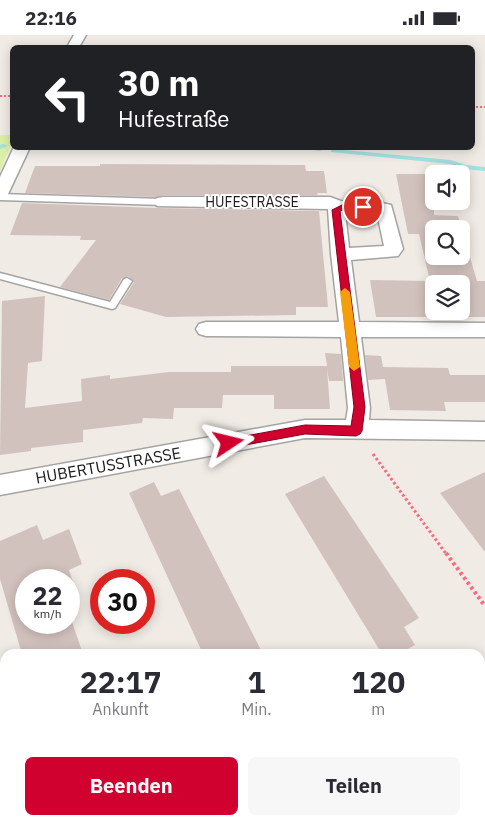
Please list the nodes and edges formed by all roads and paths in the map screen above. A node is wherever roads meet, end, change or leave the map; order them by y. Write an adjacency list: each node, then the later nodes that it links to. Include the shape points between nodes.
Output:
1 (21, 150): 2 (street)
2 (0, 196): 3 (lane)
3 (163, 202): 4 (street, HUFESTRASSE, via 330,202)
4 (339, 208): 5 (street, via 336,210); 5 (street, HUFESTRASSE, via 385,209 394,249 389,253)
5 (340, 254): 10 (street)
6 (0, 277): 7 (lane, via 112,307)
7 (127, 281)
8 (206, 329): 10 (street)
9 (485, 330): 10 (street)
10 (350, 331): 11 (street, via 360,407)
11 (356, 431): 12 (street, HUBERTUSSTRASSE); 13 (street, HUBERTUSSTRASSE, via 305,429); 14 (path)
12 (485, 431)
13 (0, 485)
14 (485, 606)

